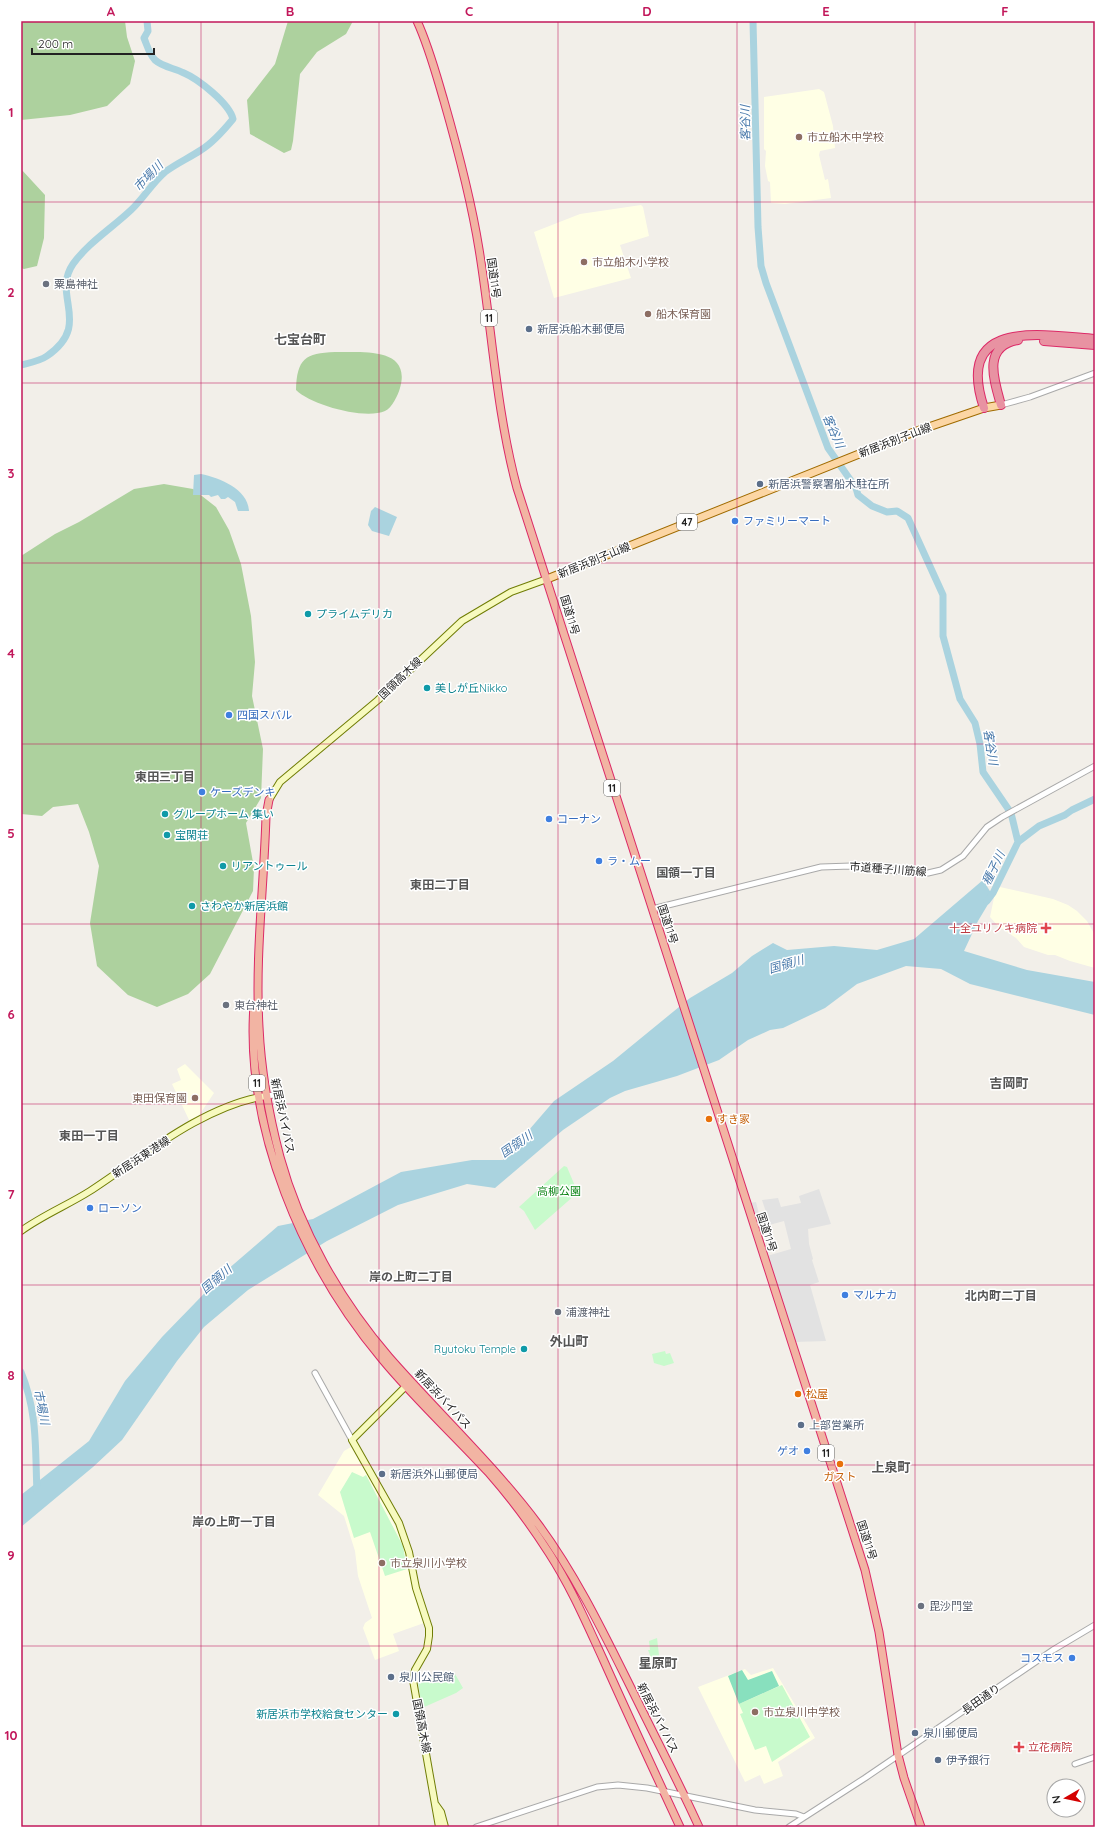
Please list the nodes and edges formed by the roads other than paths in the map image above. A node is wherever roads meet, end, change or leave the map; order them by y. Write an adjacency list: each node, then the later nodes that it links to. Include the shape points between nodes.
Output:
1 (417, 21): 7 (highway, 国道11号 / 11, via 431,56 466,184 479,249 510,462)
2 (1095, 339): 6 (highway, via 1020,335 994,342 986,351 977,370 978,391)
3 (1095, 345): 5 (highway, via 1022,339 1004,345 992,366)
4 (1095, 373): 5 (street)
5 (1001, 405): 6 (main road, 新居浜別子山線 / 47)
6 (984, 408): 7 (main road, 新居浜別子山線 / 47, via 827,466)
7 (547, 579): 9 (main road, 国領高木線, via 511,592 462,621 378,700 280,782); 10 (highway, 国道11号 / 11)
8 (1095, 766): 10 (street, 市道種子川筋線, via 1002,817 987,828 963,856 942,870 915,873 851,866 821,867)
9 (269, 800): 12 (highway, 新居浜バイパス / 11, via 266,816 260,956 253,1024 255,1069)
10 (652, 909): 18 (highway, 国道11号 / 11, via 865,1570 879,1632)
11 (274, 1094): 12 (street)
12 (263, 1097): 13 (main road, 新居浜東港線, via 228,1106 182,1131 134,1160 89,1192); 15 (highway, 新居浜バイパス / 11, via 273,1156 306,1242 327,1274 350,1318 381,1358)
13 (21, 1230)
14 (315, 1373): 16 (street)
15 (408, 1384): 16 (main road); 21 (highway, 新居浜バイパス / 11, via 490,1475 532,1527 554,1560 575,1596); 22 (highway, 新居浜バイパス / 11, via 496,1472 557,1552 600,1624)
16 (352, 1440): 23 (main road, 国領高木線, via 405,1536 416,1588 429,1628 428,1643 418,1662 413,1680)
17 (1095, 1625): 18 (street, 長田通り, via 1053,1650)
18 (898, 1755): 24 (street, 長田通り); 31 (highway, 国道11号 / 11)
19 (1095, 1757): 20 (street)
20 (1075, 1764)
21 (663, 1791): 22 (street); 27 (street, via 630,1785 596,1787); 28 (highway, 新居浜バイパス / 11)
22 (685, 1796): 24 (street); 29 (highway, 新居浜バイパス / 11)
23 (436, 1804): 25 (main road, 国領高木線); 26 (main road)
24 (804, 1817): 30 (street, 長田通り)
25 (439, 1827)
26 (445, 1827)
27 (476, 1827)
28 (680, 1827)
29 (699, 1827)
30 (789, 1827)
31 (922, 1827)

